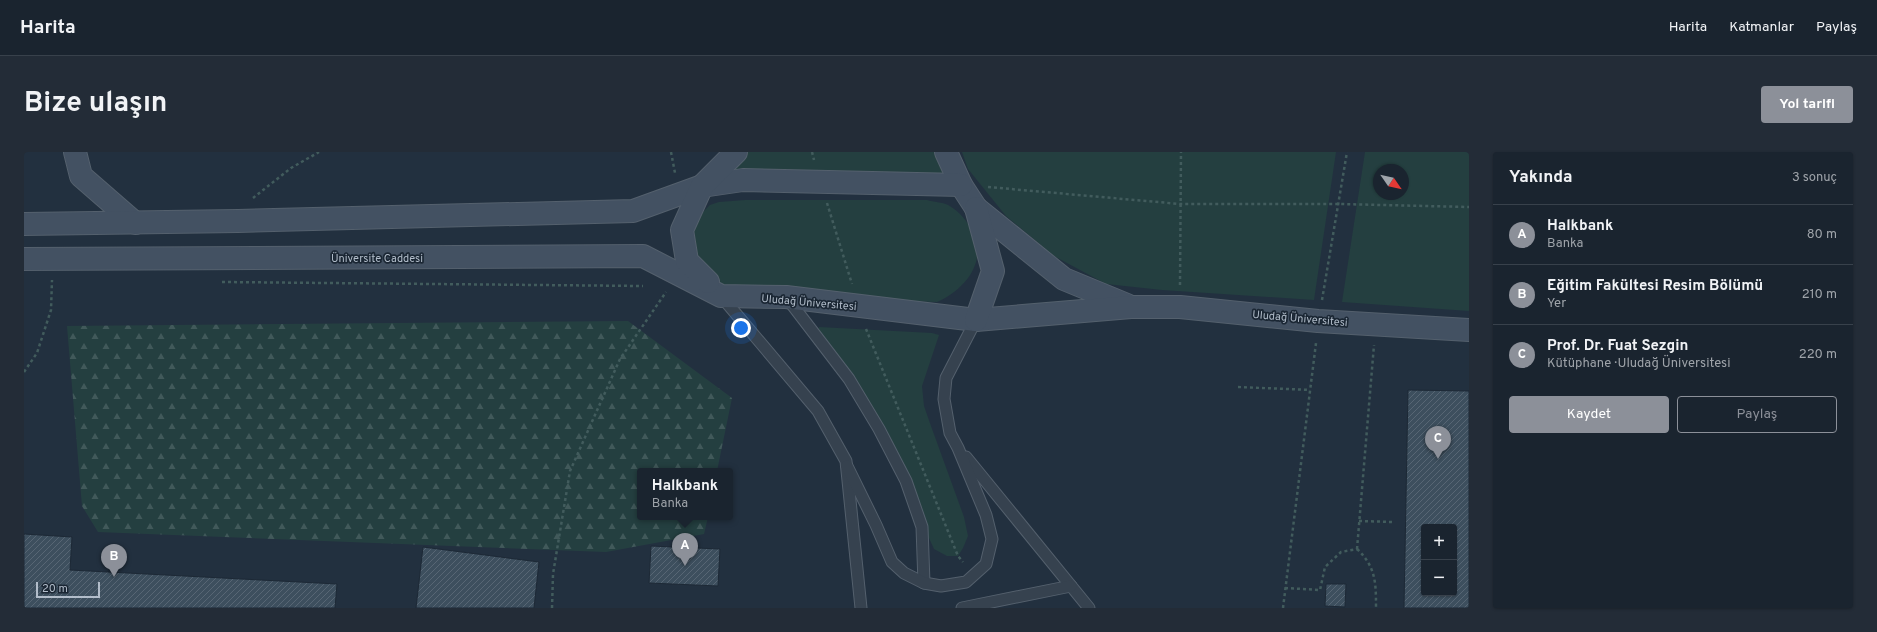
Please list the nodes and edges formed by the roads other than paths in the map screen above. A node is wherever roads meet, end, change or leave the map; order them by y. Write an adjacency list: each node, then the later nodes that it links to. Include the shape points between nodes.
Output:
1 (75, 152): 7 (street, via 81,176)
2 (736, 152): 5 (street)
3 (946, 152): 4 (street, Uludağ Üniversitesi)
4 (962, 185): 5 (street, via 743,180); 6 (street, Uludağ Üniversitesi)
5 (702, 186): 7 (street, via 632,211); 10 (street, via 682,230 687,261)
6 (976, 208): 12 (street, Uludağ Üniversitesi, via 1064,279); 13 (street, via 993,271)
7 (135, 223): 8 (street)
8 (24, 224)
9 (24, 259): 10 (street, Üniversite Caddesi, via 52,270 643,256)
10 (721, 296): 11 (street, Uludağ Üniversitesi); 16 (lane, via 818,411)
11 (786, 298): 13 (street, Uludağ Üniversitesi); 17 (lane, via 849,379 906,481 922,527)
12 (1131, 307): 13 (street, Uludağ Üniversitesi); 14 (street, Uludağ Üniversitesi, via 1180,307 1318,321)
13 (976, 320): 15 (lane, via 946,378 944,399 950,433)
14 (1469, 330)
15 (958, 448): 17 (lane, via 986,515 992,539 986,564 966,582 941,586); 18 (lane)
16 (847, 466): 17 (lane, via 892,562 904,573); 19 (lane)
17 (924, 583)
18 (1071, 586): 20 (lane); 21 (lane)
19 (861, 608)
20 (962, 608)
21 (1088, 608)

